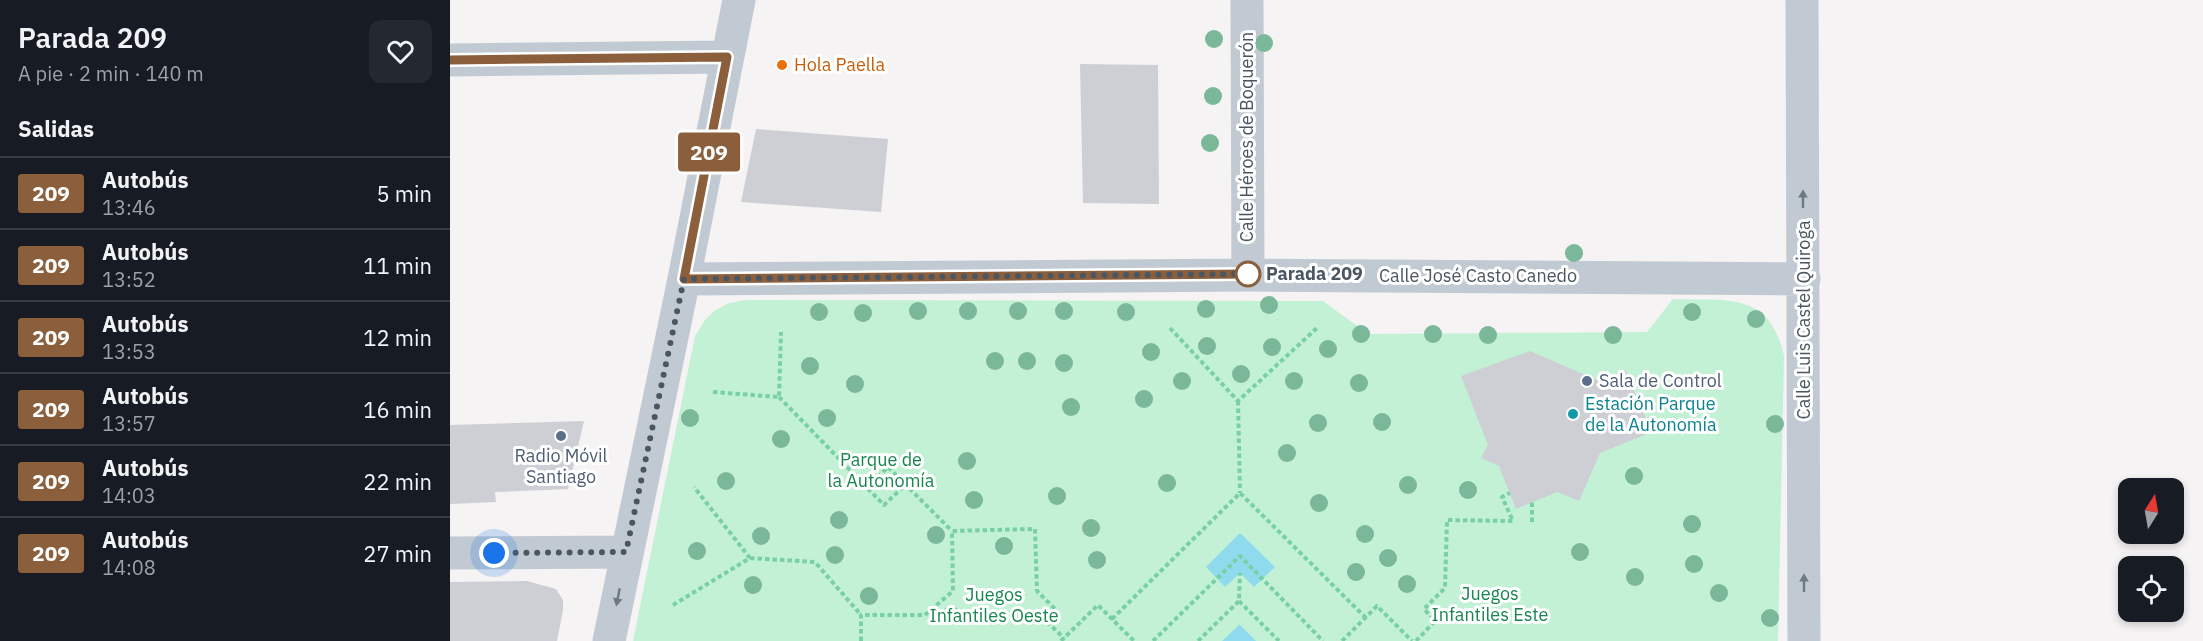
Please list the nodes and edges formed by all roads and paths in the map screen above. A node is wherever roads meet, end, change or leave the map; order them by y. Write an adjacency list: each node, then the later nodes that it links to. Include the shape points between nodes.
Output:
1 (739, 0): 4 (street)
2 (1247, 0): 6 (street, Calle Héroes de Boquerón)
3 (1802, 0): 8 (street, Calle Luis Castel Quiroga, one-way to 3)
4 (727, 57): 5 (street); 7 (street)
5 (450, 60)
6 (1248, 274): 7 (street, Calle José Casto Canedo); 8 (street, Calle José Casto Canedo)
7 (684, 279): 23 (street)
8 (1804, 279): 42 (street, Calle Luis Castel Quiroga, one-way to 8)
9 (1318, 327): 14 (path)
10 (1170, 328): 14 (path)
11 (782, 332): 13 (path)
12 (713, 392): 13 (path)
13 (778, 397): 17 (path)
14 (1238, 401): 18 (path)
15 (906, 484): 17 (path, via 884,505); 17 (path, via 888,467); 22 (path)
16 (694, 487): 25 (path)
17 (867, 488)
18 (1240, 493): 30 (path); 31 (path)
19 (1510, 494): 41 (path, via 1502,496 1513,521 1447,519 1445,588 1424,609 1435,621)
20 (1532, 502): 21 (path)
21 (1532, 522)
22 (952, 531): 29 (path, via 953,591 925,615); 32 (path, via 1035,529 1037,591 1056,610 1046,621)
23 (626, 552): 24 (street); 33 (street, one-way to 33)
24 (450, 553)
25 (750, 558): 28 (path); 29 (path, via 815,562)
26 (1240, 573): 27 (path)
27 (1239, 601): 37 (path); 38 (path)
28 (673, 605)
29 (861, 615): 34 (path)
30 (1365, 618): 40 (path); 41 (path, via 1377,606)
31 (1112, 619): 32 (path, via 1098,605); 35 (path)
32 (1062, 640)
33 (609, 641)
34 (861, 641)
35 (1134, 641)
36 (1153, 641): 39 (path, via 1240,556)
37 (1198, 641)
38 (1279, 641)
39 (1323, 641)
40 (1342, 641)
41 (1414, 641)
42 (1804, 641)

